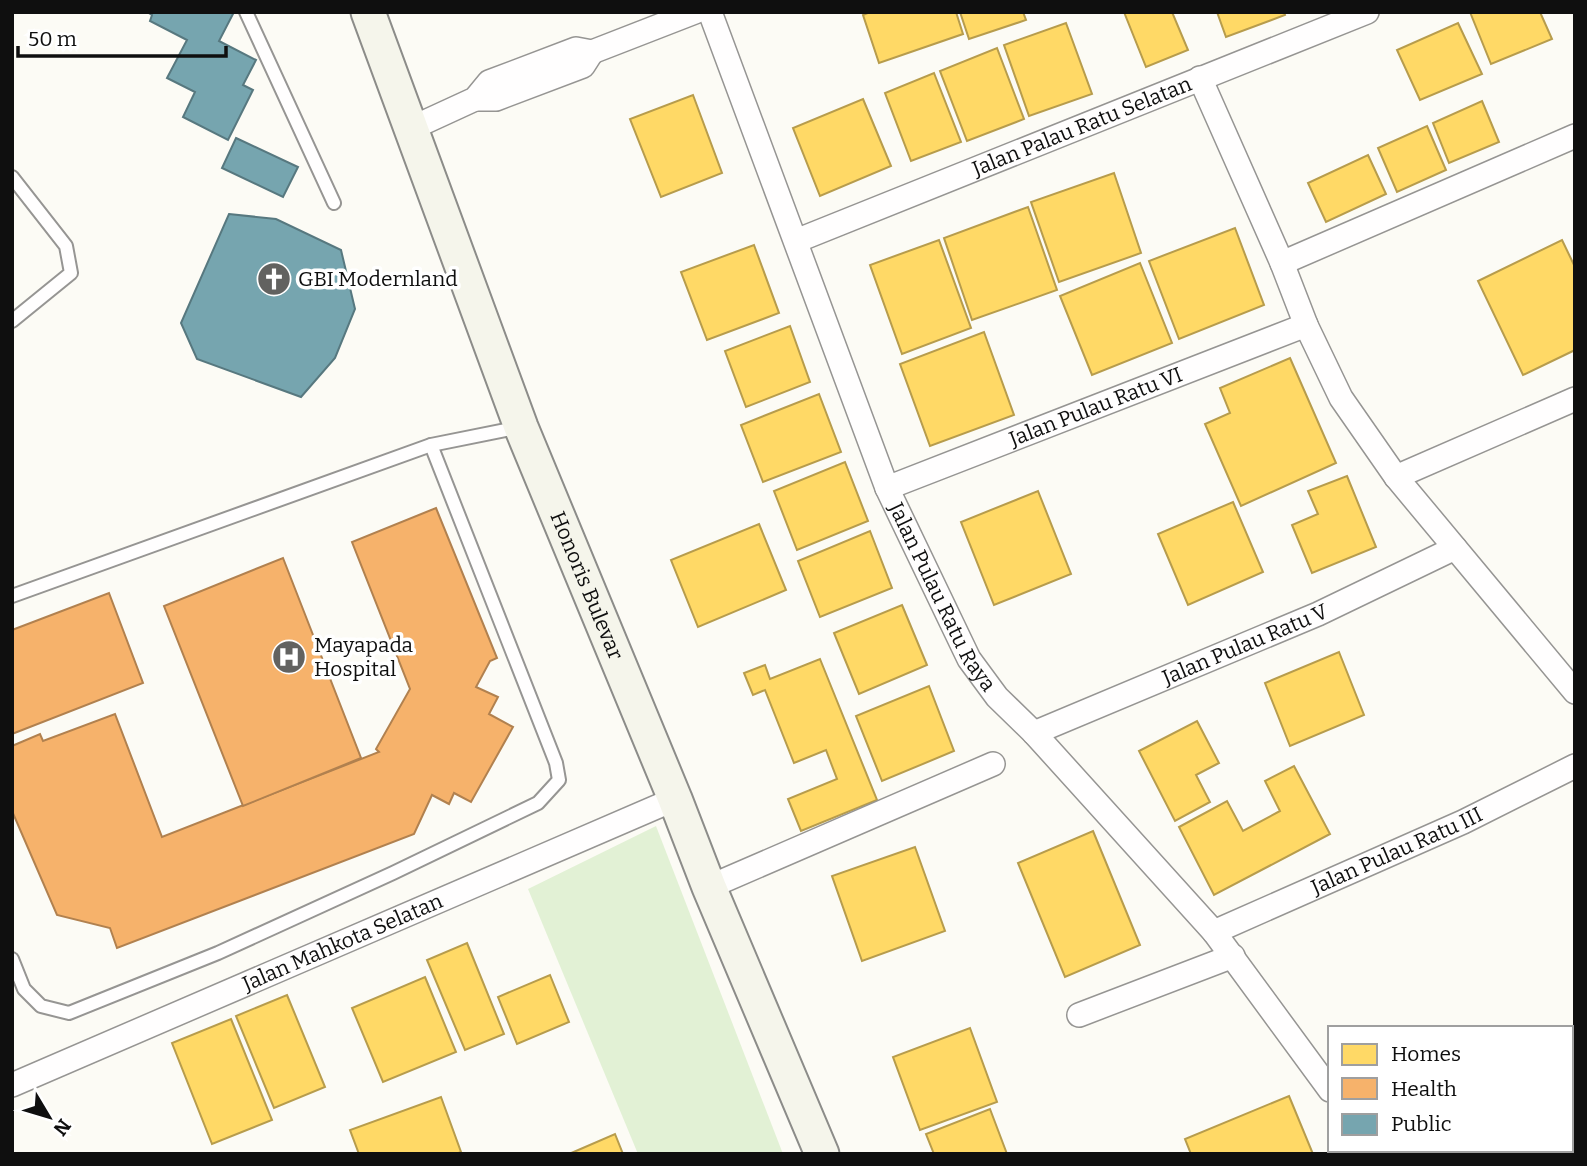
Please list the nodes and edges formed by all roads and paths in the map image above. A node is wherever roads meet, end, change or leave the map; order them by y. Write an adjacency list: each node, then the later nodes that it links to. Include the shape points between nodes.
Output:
1 (246, 12): 10 (lane)
2 (368, 12): 7 (street, Honoris Bulevar)
3 (695, 12): 7 (street, via 592,52 576,49 489,82 475,99)
4 (710, 12): 11 (street, Jalan Pulau Ratu Raya)
5 (1367, 12): 6 (street, Jalan Palau Ratu Selatan)
6 (1199, 78): 11 (street, Jalan Palau Ratu Selatan); 12 (street)
7 (412, 128): 16 (street, Honoris Bulevar)
8 (1575, 136): 12 (street)
9 (12, 177): 13 (lane, via 66,246 71,272)
10 (334, 203)
11 (796, 241): 19 (street, Jalan Pulau Ratu Raya)
12 (1282, 263): 14 (street)
13 (12, 321)
14 (1306, 325): 18 (street, via 1341,398); 19 (street, Jalan Pulau Ratu VI)
15 (1575, 399): 18 (street)
16 (521, 427): 17 (lane); 26 (street, Honoris Bulevar)
17 (431, 445): 21 (lane); 30 (lane, via 556,763 559,780 549,793 538,803 393,873 218,953 69,1013 41,1006 24,989)
18 (1396, 477): 20 (street)
19 (887, 488): 23 (street, Jalan Pulau Ratu Raya, via 969,659 997,697)
20 (1455, 548): 22 (street); 23 (street, Jalan Pulau Ratu V, via 1318,614)
21 (12, 596)
22 (1575, 692)
23 (1034, 733): 28 (street, Jalan Pulau Ratu Raya)
24 (993, 764): 27 (street)
25 (1575, 766): 28 (street, Jalan Pulau Ratu III, via 1463,822)
26 (675, 799): 27 (street, Honoris Bulevar); 32 (street, Jalan Mahkota Selatan)
27 (709, 887): 34 (street, Honoris Bulevar)
28 (1214, 932): 29 (street, Jalan Pulau Ratu Raya)
29 (1233, 956): 31 (street); 33 (street, Jalan Pulau Ratu Raya)
30 (12, 959)
31 (1079, 1015)
32 (12, 1085)
33 (1328, 1087)
34 (822, 1154)

